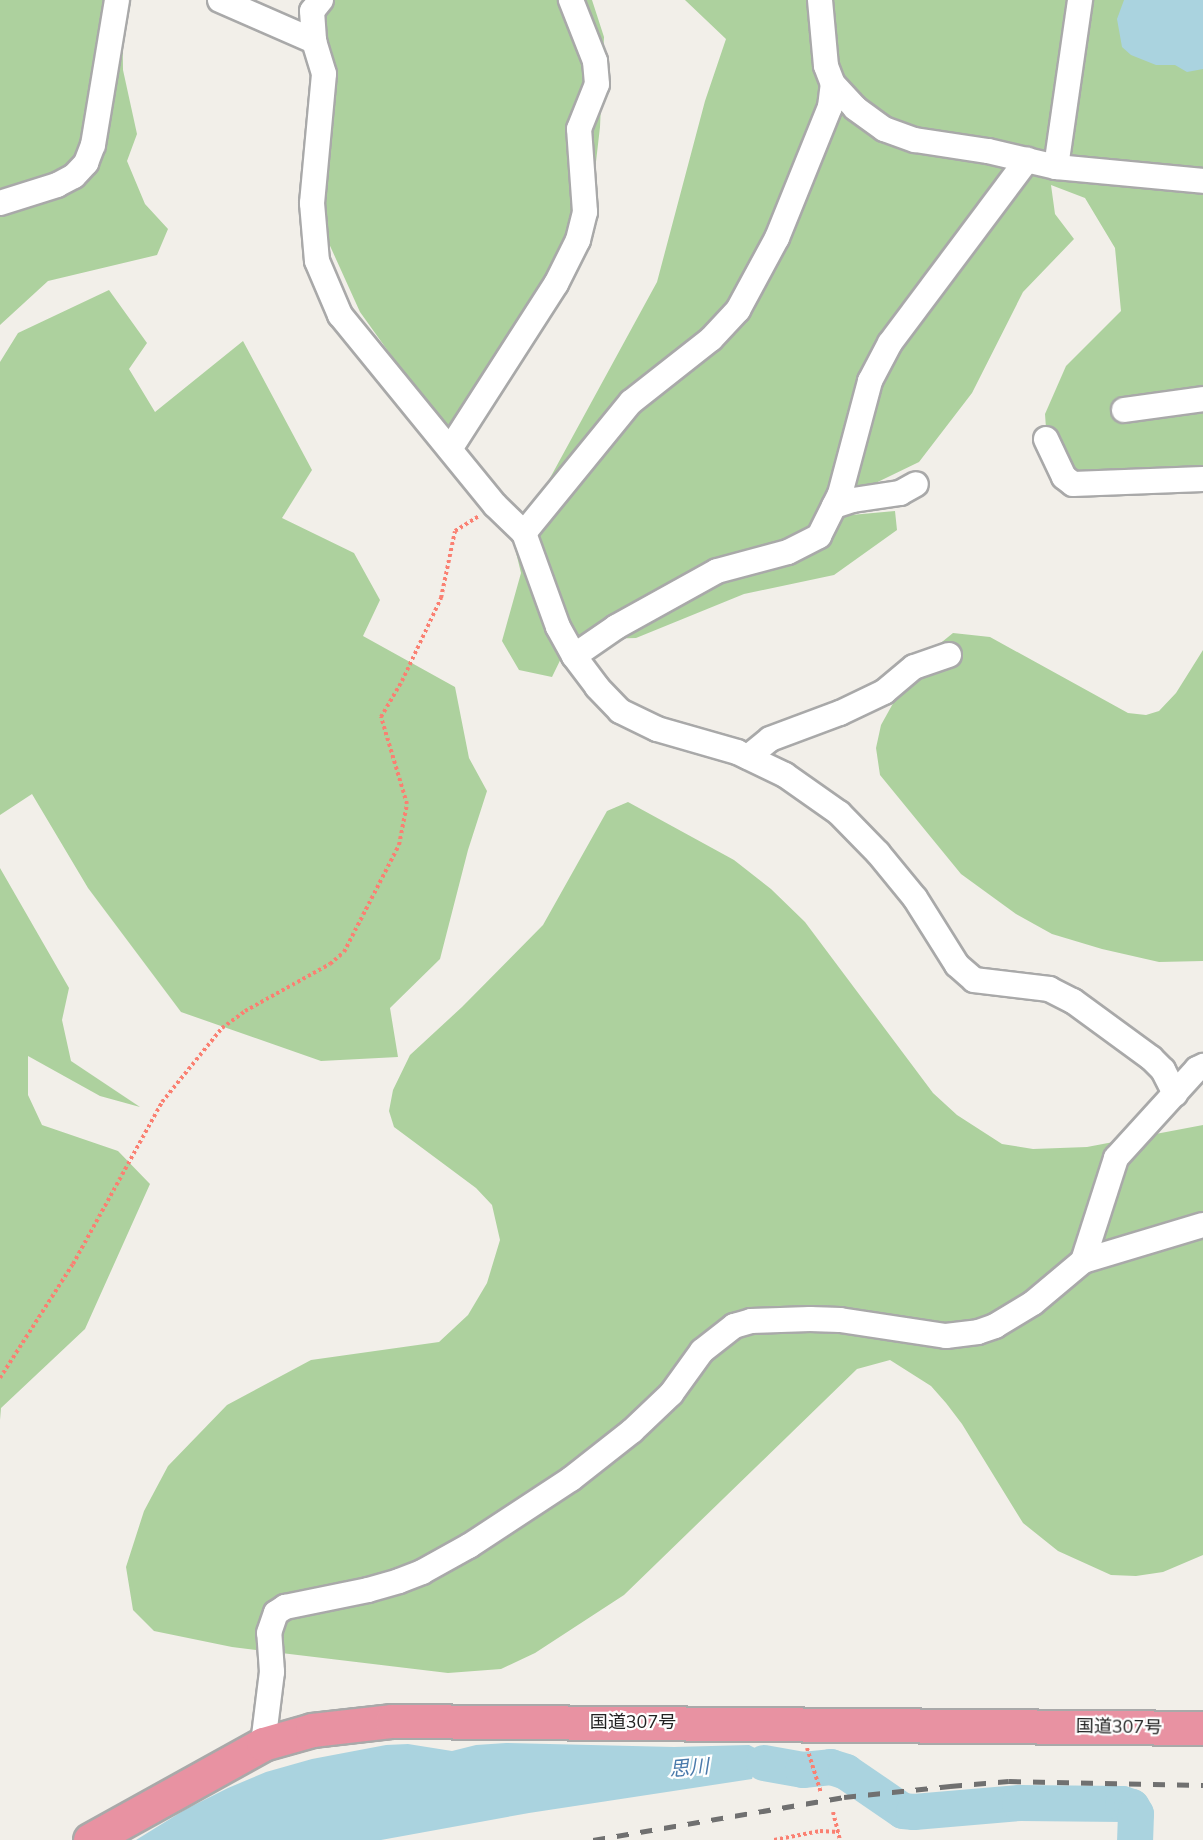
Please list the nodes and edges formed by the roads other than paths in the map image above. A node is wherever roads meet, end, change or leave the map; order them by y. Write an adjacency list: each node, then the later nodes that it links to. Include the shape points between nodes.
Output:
1 (117, 0): 12 (street, via 93,145 86,163 74,176 57,185)
2 (220, 0): 7 (street)
3 (321, 0): 7 (street, via 312,10)
4 (571, 0): 16 (street, via 595,61 597,84 579,129 585,212 578,240 556,284)
5 (820, 0): 8 (street, via 826,66)
6 (1080, 0): 10 (street)
7 (314, 41): 16 (street, via 324,74 312,203 317,261 340,315)
8 (833, 84): 9 (street, via 855,108 884,129 915,140); 20 (street, via 830,107 791,205 738,310 711,339 632,402)
9 (1027, 160): 10 (street); 19 (street, via 890,343 870,381)
10 (1056, 167): 11 (street)
11 (1203, 181)
12 (0, 203)
13 (1203, 399): 14 (street)
14 (1124, 410)
15 (1046, 439): 17 (street, via 1064,477 1073,484)
16 (450, 449): 20 (street, via 495,505)
17 (1203, 479)
18 (916, 484): 19 (street, via 900,493)
19 (834, 506): 22 (street, via 819,536 788,552 717,571 616,627)
20 (525, 533): 22 (street, via 558,627)
21 (949, 655): 23 (street, via 914,667 884,692 840,713 770,739)
22 (574, 656): 23 (street, via 620,711 657,729)
23 (748, 757): 26 (street, via 785,775 839,813 915,898 957,965 974,980 1049,989 1073,1001 1151,1058 1163,1070)
24 (1203, 1066): 26 (street)
25 (1203, 1087): 26 (street)
26 (1175, 1094): 28 (street, via 1116,1158)
27 (1203, 1225): 28 (street)
28 (1083, 1261): 30 (street, via 1033,1303 996,1326 963,1335 946,1336 840,1320 775,1319 734,1326 702,1351 671,1394 632,1431 571,1479 469,1546 399,1581 285,1607 276,1613 269,1633 272,1672)
29 (1203, 1728): 30 (highway, 国道307号, via 392,1721 312,1730)
30 (263, 1744): 31 (highway, 国道307号)
31 (90, 1840)

